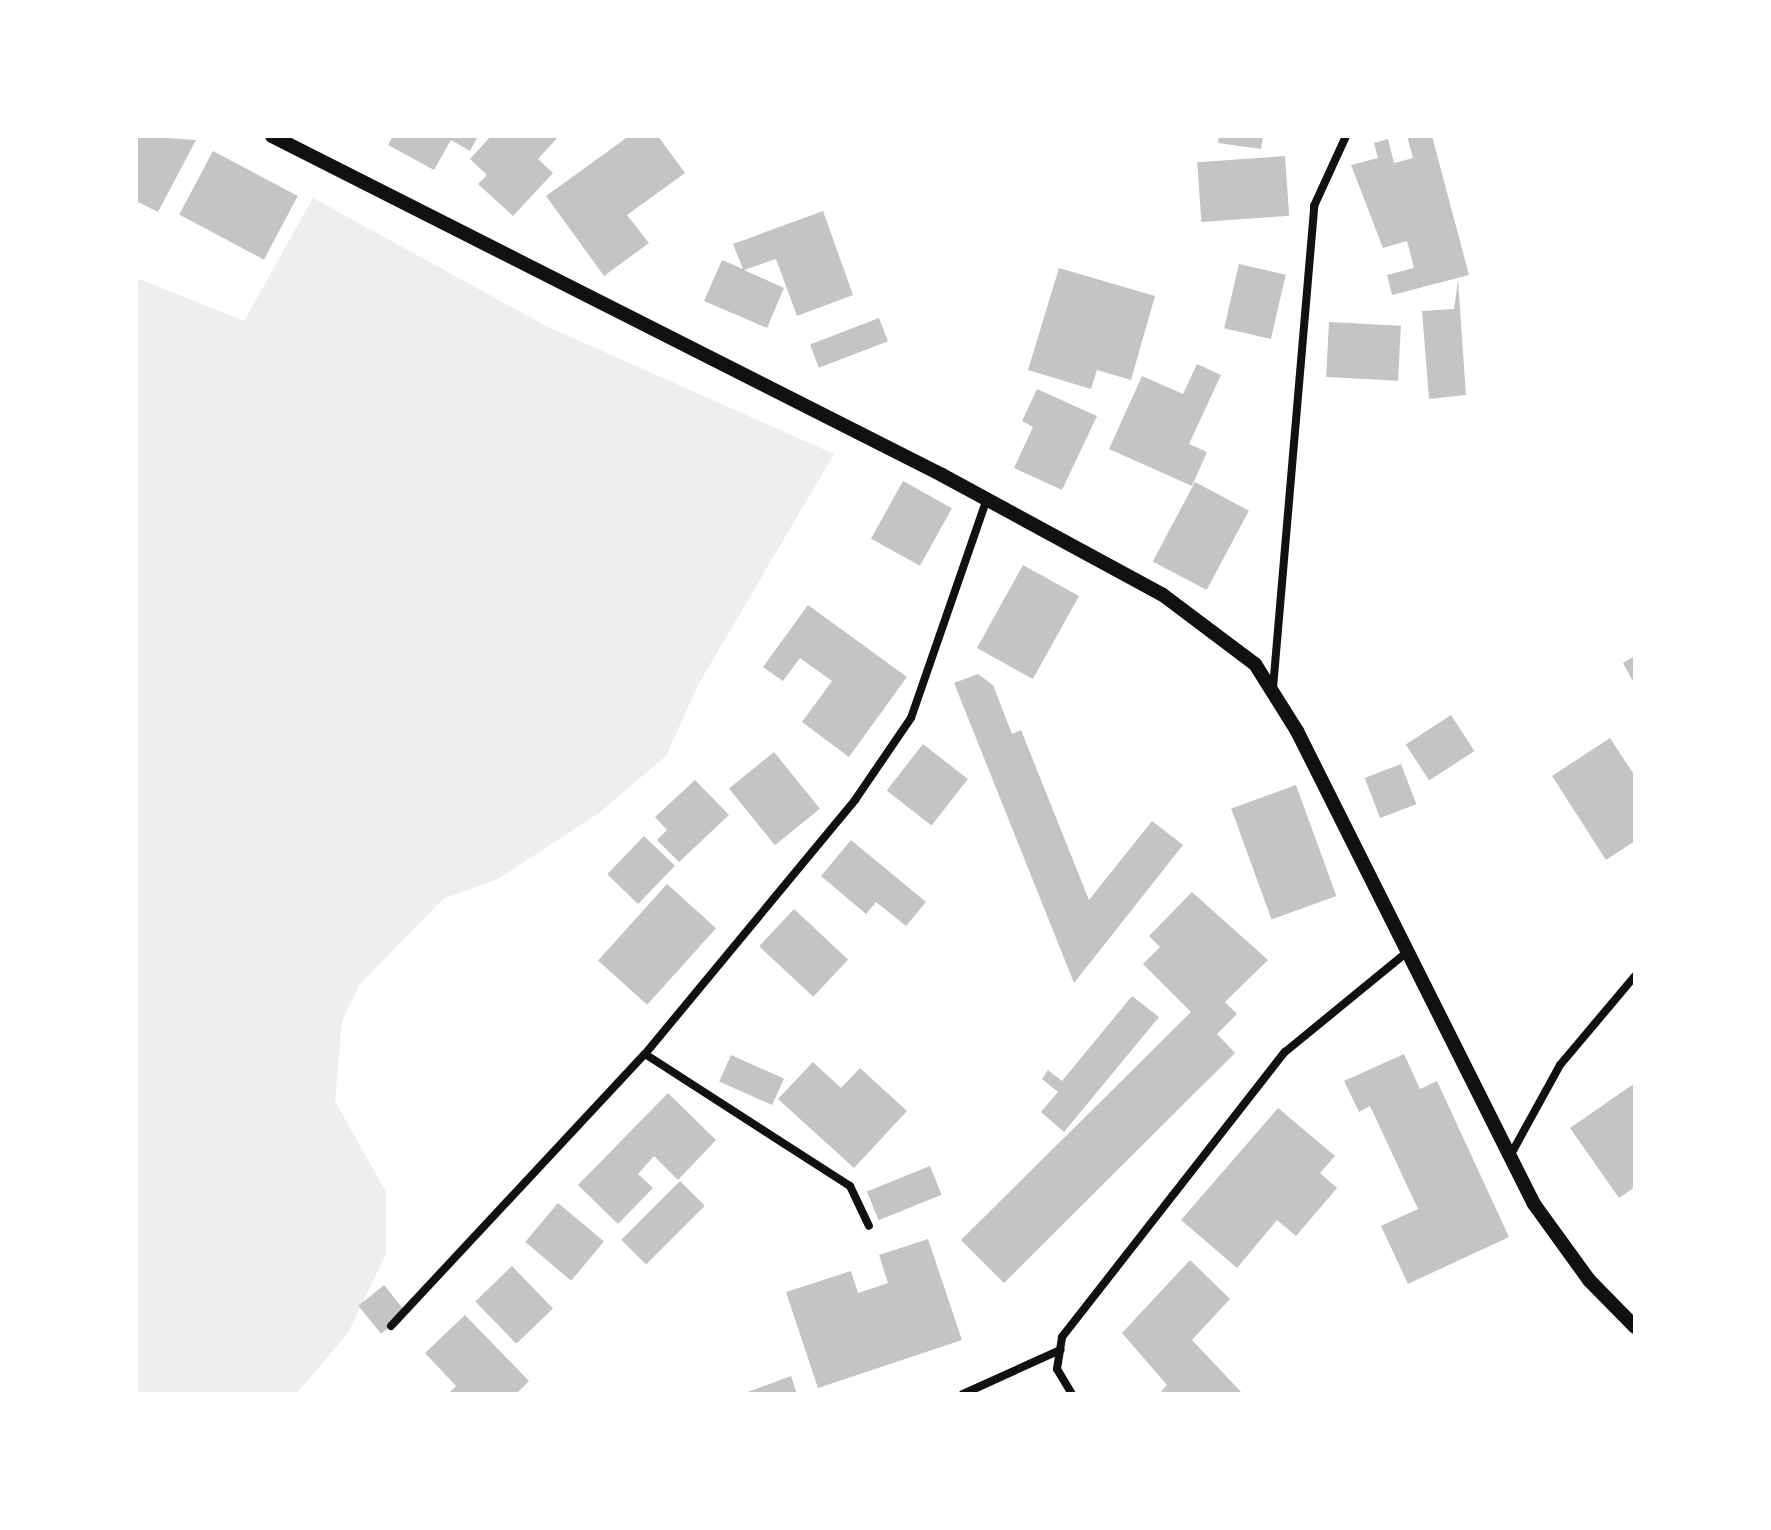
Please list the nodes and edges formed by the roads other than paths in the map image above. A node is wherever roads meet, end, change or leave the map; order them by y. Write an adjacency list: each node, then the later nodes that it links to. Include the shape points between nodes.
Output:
1 (272, 136): 3 (street)
2 (1346, 136): 4 (street, via 1314,206)
3 (987, 499): 4 (street, via 1163,595 1255,664); 7 (street, via 911,718 855,800)
4 (1273, 693): 5 (street)
5 (1407, 952): 8 (street); 12 (street, via 1285,1052 1062,1337)
6 (1635, 976): 8 (street, via 1560,1065)
7 (645, 1054): 9 (street, via 850,1186); 10 (street)
8 (1510, 1157): 11 (street, via 1589,1280)
9 (869, 1226)
10 (391, 1326)
11 (1635, 1327)
12 (1060, 1350): 13 (street); 14 (street, via 1057,1369)
13 (963, 1394)
14 (1072, 1394)

